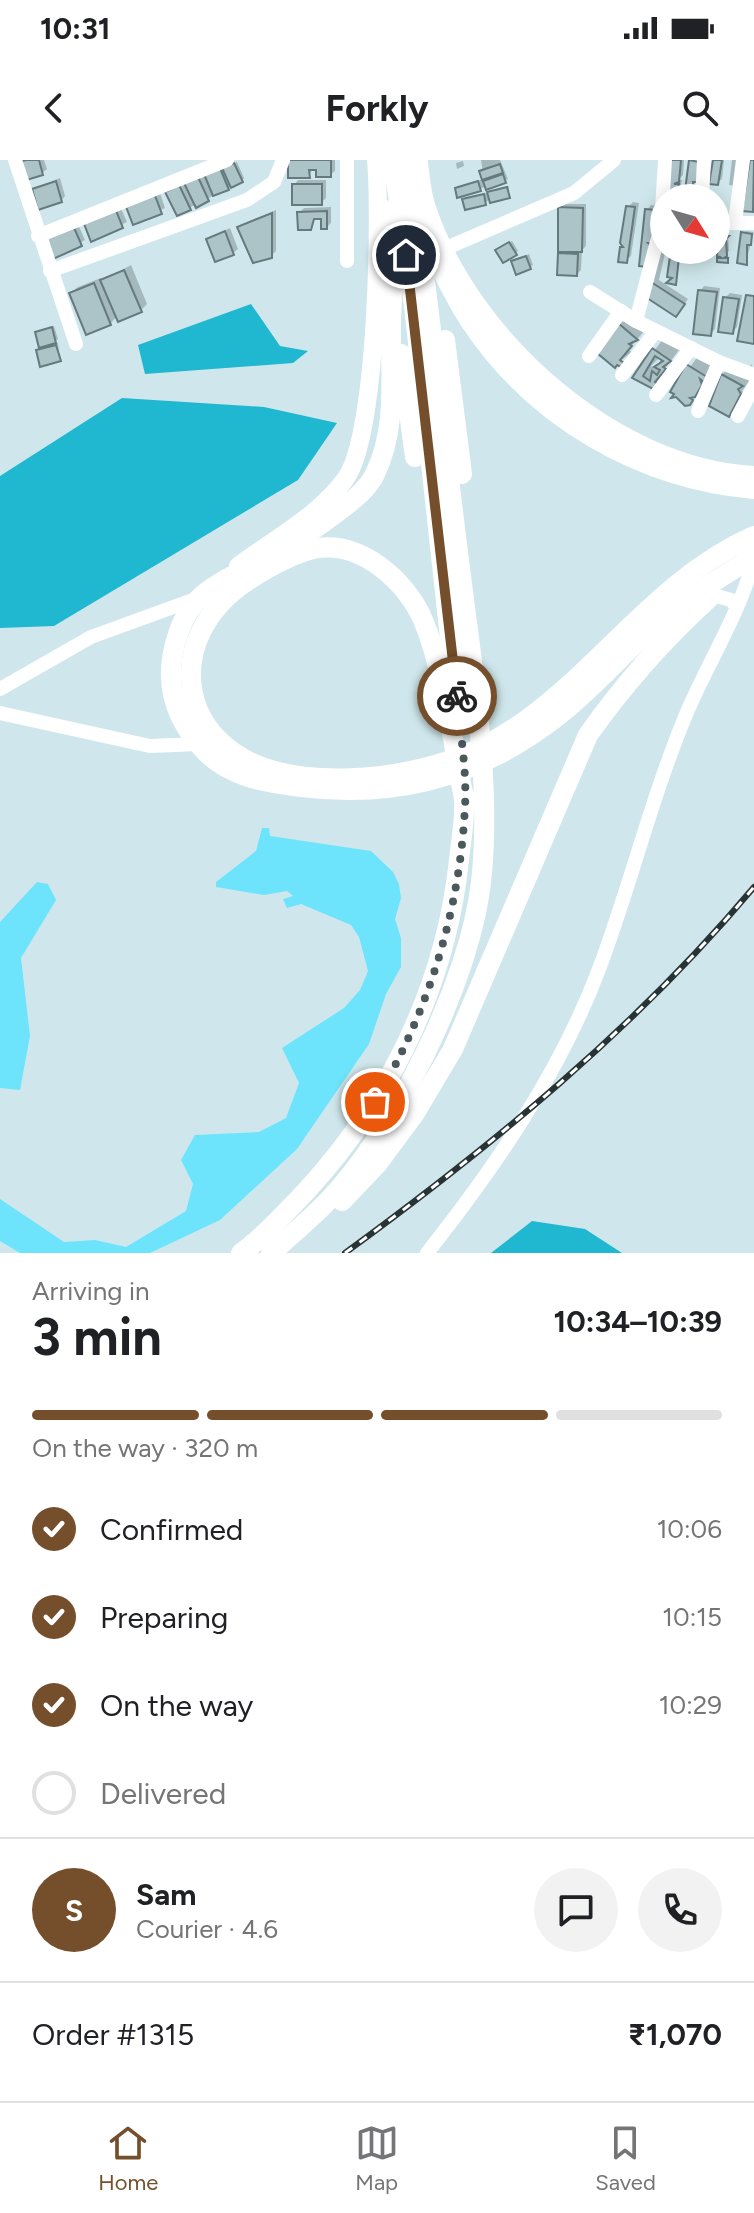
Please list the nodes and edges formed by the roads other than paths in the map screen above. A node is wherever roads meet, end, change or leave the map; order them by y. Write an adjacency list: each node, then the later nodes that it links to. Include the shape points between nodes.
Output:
1 (15, 160): 20 (street)
2 (227, 160): 20 (street)
3 (283, 160): 24 (street, via 274,182 247,200)
4 (347, 160): 22 (street)
5 (376, 160): 15 (main road)
6 (393, 160): 15 (highway)
7 (409, 160): 16 (highway)
8 (418, 160): 16 (main road)
9 (614, 160): 21 (street, via 574,193)
10 (665, 160): 13 (street)
11 (704, 160): 14 (street)
12 (743, 160): 18 (street)
13 (664, 184)
14 (703, 184)
15 (389, 205): 43 (main road, via 364,434 356,462 317,508); 43 (highway, via 389,434 374,477 305,537); 47 (highway, via 414,306); 51 (highway)
16 (422, 213): 21 (main road); 40 (highway, via 470,321 506,366 564,418 655,469); 47 (highway); 52 (highway, via 454,403 484,682)
17 (730, 222): 18 (street)
18 (735, 222): 19 (street)
19 (754, 223)
20 (38, 236): 24 (street)
21 (444, 249): 39 (main road, via 493,327 578,407 669,455 721,473)
22 (347, 261)
23 (652, 264): 27 (street)
24 (50, 271): 29 (street)
25 (590, 292): 26 (street)
26 (621, 311): 27 (street); 31 (street)
27 (636, 321): 28 (street)
28 (656, 331): 30 (street); 33 (street)
29 (76, 344)
30 (691, 348): 32 (street); 36 (street)
31 (589, 356)
32 (719, 362): 34 (street); 37 (street)
33 (622, 375)
34 (754, 375)
35 (754, 386): 38 (street)
36 (656, 395)
37 (698, 411)
38 (738, 416)
39 (754, 475)
40 (754, 489)
41 (754, 536): 49 (highway, via 687,574)
42 (754, 561): 44 (highway); 46 (street); 49 (highway, via 686,600)
43 (220, 580): 45 (highway)
44 (713, 595): 46 (street); 57 (highway, via 669,634 588,735 453,1049 415,1113 378,1163 314,1230)
45 (198, 598): 48 (street, via 91,637); 53 (highway, via 178,634 170,676 177,711)
46 (737, 607): 58 (street, via 684,719 572,1032 512,1136)
47 (461, 657): 52 (highway); 55 (highway)
48 (0, 689)
49 (556, 709): 54 (highway, via 469,754)
50 (0, 713): 53 (street, via 150,746)
51 (447, 716): 54 (highway, via 423,621 411,597 359,554 314,549 282,560 219,604 199,632 189,675 194,704 212,731 242,757 279,772); 55 (highway)
52 (477, 733): 57 (highway, via 484,798 481,883 461,964 437,1028 393,1115 327,1203)
53 (198, 744): 54 (highway, via 221,764 261,781 310,788)
54 (384, 783)
55 (465, 804): 56 (highway, via 456,893 440,957 400,1059 320,1177)
56 (241, 1253)
57 (272, 1253)
58 (427, 1253)

